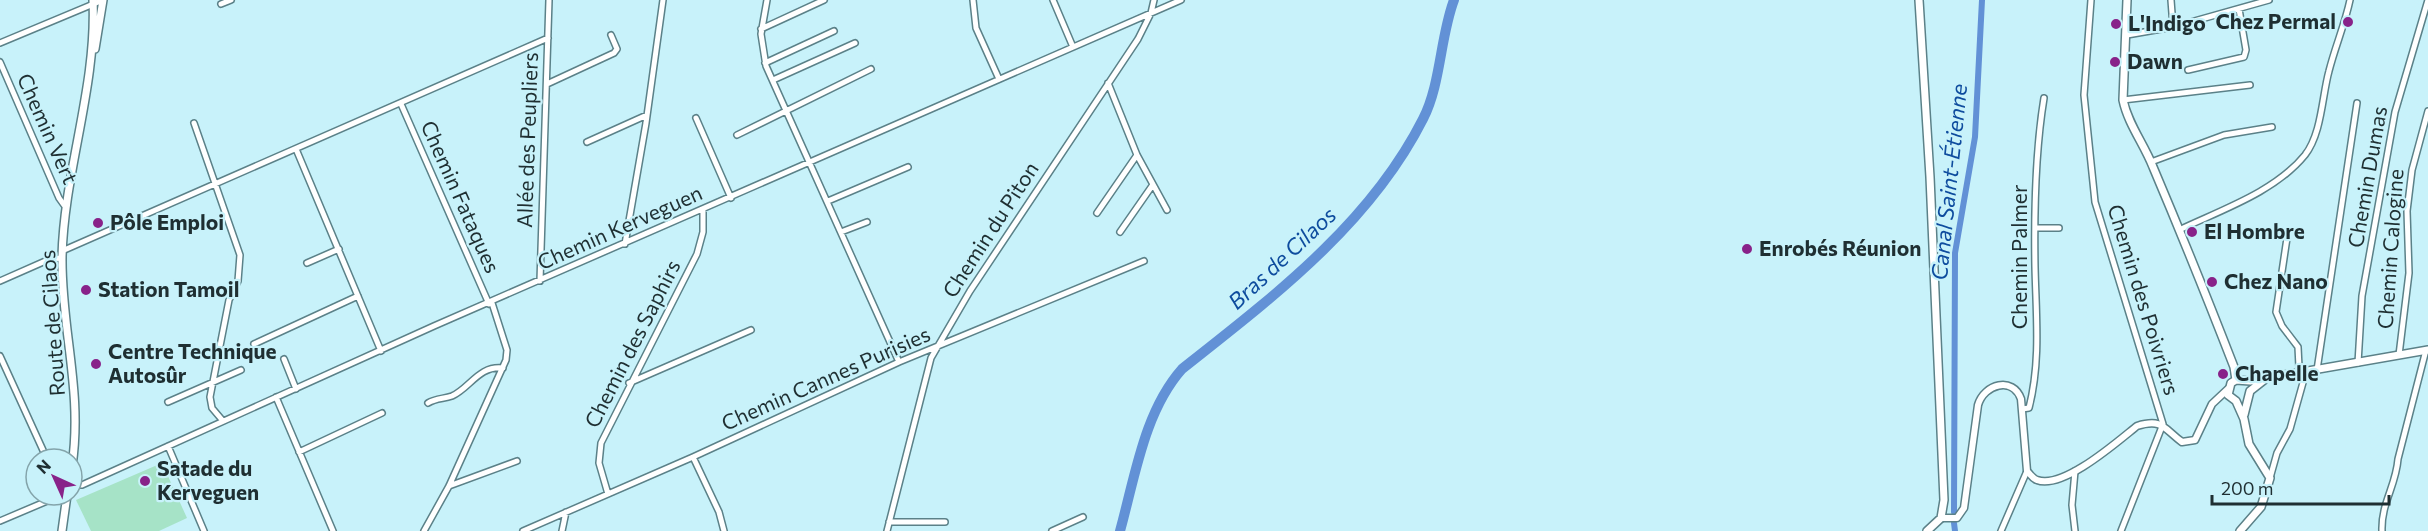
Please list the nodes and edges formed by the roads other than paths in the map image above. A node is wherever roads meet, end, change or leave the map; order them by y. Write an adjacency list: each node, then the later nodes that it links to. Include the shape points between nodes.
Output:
1 (103, 0): 18 (street); 35 (main road, Route de Cilaos)
2 (231, 0): 19 (street)
3 (549, 0): 27 (street, Allée des Peupliers)
4 (663, 0): 47 (street)
5 (767, 0): 23 (street)
6 (824, 0): 23 (street)
7 (974, 0): 36 (street, via 976,28)
8 (1053, 0): 30 (street)
9 (1154, 0): 21 (street, Chemin du Piton)
10 (1181, 0): 21 (street, Chemin Kerveguen)
11 (1919, 0): 129 (main road, via 1931,193 1943,485)
12 (2091, 0): 112 (street, Chemin des Poivriers, via 2084,95 2095,202)
13 (2127, 0): 26 (main road)
14 (2171, 0): 22 (street)
15 (2270, 0): 20 (street)
16 (2350, 0): 69 (street, via 2314,135 2304,155 2265,188)
17 (2428, 0): 91 (street, Chemin Dumas, via 2395,112 2362,296)
18 (93, 1): 28 (street); 35 (main road, Route de Cilaos)
19 (221, 4)
20 (2239, 9): 22 (street); 34 (street, via 2244,57)
21 (1151, 13): 30 (street, Chemin Kerveguen); 38 (street, Chemin du Piton)
22 (2173, 27): 26 (street)
23 (761, 29): 32 (street)
24 (834, 31): 32 (street)
25 (611, 35): 39 (street, via 617,49 614,53)
26 (2127, 35): 42 (main road)
27 (548, 38): 39 (street, Allée des Peupliers); 44 (street)
28 (0, 43)
29 (855, 43): 37 (street)
30 (1073, 47): 36 (street, Chemin Kerveguen)
31 (0, 62): 62 (street, Chemin Vert, via 59,198)
32 (765, 63): 37 (street)
33 (871, 69): 45 (street)
34 (2188, 70)
35 (90, 72): 62 (main road, Route de Cilaos)
36 (999, 79): 55 (street, Chemin Kerveguen)
37 (773, 80): 45 (street)
38 (1108, 83): 54 (street); 84 (street, Chemin du Piton)
39 (546, 84): 79 (street, Allée des Peupliers)
40 (2250, 85): 42 (street)
41 (2044, 98): 67 (street, Chemin Palmer, via 2037,142)
42 (2125, 100): 56 (main road)
43 (2357, 103): 93 (street)
44 (401, 104): 53 (street); 81 (street, Chemin Fataques)
45 (787, 111): 51 (street); 55 (street)
46 (2428, 111): 87 (street, Chemin Calogine, via 2408,201 2409,273)
47 (647, 115): 52 (street); 73 (street)
48 (696, 118): 60 (street)
49 (194, 123): 58 (street)
50 (2272, 127): 56 (street, via 2224,135)
51 (737, 135)
52 (587, 142)
53 (296, 149): 58 (street); 74 (street)
54 (1137, 155): 59 (street); 65 (street)
55 (811, 162): 60 (street, Chemin Kerveguen); 61 (street)
56 (2151, 162): 69 (main road)
57 (908, 167): 61 (street)
58 (217, 184): 75 (street); 98 (street, via 241,268 229,300)
59 (1152, 186): 64 (street); 71 (street)
60 (731, 198): 63 (street, Chemin Kerveguen)
61 (828, 201): 70 (street)
62 (67, 205): 75 (main road, Route de Cilaos)
63 (703, 210): 73 (street, Chemin Kerveguen); 100 (street, Chemin des Saphirs, via 697,254)
64 (1167, 210)
65 (1097, 213)
66 (867, 222): 70 (street)
67 (2035, 228): 68 (street); 108 (street, Chemin Palmer, via 2037,368 2029,408)
68 (2059, 228)
69 (2179, 230): 97 (main road)
70 (841, 232): 90 (street)
71 (1120, 232)
72 (2287, 238): 95 (street, via 2276,312 2298,347)
73 (626, 244): 79 (street, Chemin Kerveguen)
74 (339, 249): 77 (street); 80 (street)
75 (62, 254): 78 (street); 115 (main road, Route de Cilaos, via 77,417)
76 (1144, 261): 84 (street, Chemin Cannes Purisies)
77 (307, 263)
78 (0, 280)
79 (540, 281): 81 (street, Chemin Kerveguen)
80 (358, 296): 83 (street); 86 (street)
81 (490, 303): 86 (street, Chemin Kerveguen); 92 (street, Chemin Fataques, via 507,350)
82 (751, 330): 100 (street)
83 (254, 344)
84 (936, 347): 90 (street, Chemin Cannes Purisies); 131 (street, Chemin du Piton)
85 (2427, 350): 87 (main road); 147 (street, via 2397,472 2384,501)
86 (381, 351): 101 (street, Chemin Kerveguen)
87 (2399, 355): 91 (main road)
88 (0, 356): 114 (street)
89 (284, 359): 101 (street)
90 (899, 362): 117 (street, Chemin Cannes Purisies)
91 (2358, 363): 93 (main road)
92 (502, 368): 107 (street, via 474,377 453,395); 123 (street)
93 (2317, 369): 95 (main road)
94 (241, 370): 98 (street)
95 (2301, 372): 96 (main road); 121 (street, via 2304,379 2293,421)
96 (2266, 378): 99 (main road); 102 (main road)
97 (2236, 380): 99 (main road); 103 (main road)
98 (214, 382): 106 (street); 111 (street, via 210,405)
99 (2245, 382): 102 (main road)
100 (629, 383): 124 (street, Chemin des Saphirs, via 598,453)
101 (296, 389): 104 (street, Chemin Kerveguen)
102 (2250, 391): 105 (main road)
103 (2231, 396): 105 (main road); 110 (main road); 112 (street, via 2216,400 2199,435 2190,442 2182,442)
104 (276, 397): 111 (street, Chemin Kerveguen); 116 (street)
105 (2246, 399): 110 (main road)
106 (168, 402)
107 (428, 403)
108 (2022, 409): 119 (street); 129 (street, via 2018,390 2013,386 1995,386 1983,394 1976,417 1964,508 1952,520)
109 (382, 413): 116 (street)
110 (2244, 419): 121 (main road, via 2249,444)
111 (223, 421): 113 (street, Chemin Kerveguen)
112 (2163, 424): 120 (street, via 2137,426); 145 (street, Chemin des Poivriers)
113 (168, 446): 122 (street, Chemin Kerveguen); 134 (street)
114 (42, 447)
115 (74, 447)
116 (299, 452): 135 (street)
117 (693, 457): 124 (street, Chemin Cannes Purisies); 139 (street)
118 (517, 460): 123 (street)
119 (2027, 471): 120 (street, via 2035,480 2047,481); 143 (street)
120 (2075, 471): 144 (street)
121 (2270, 478): 146 (main road, via 2261,507)
122 (84, 484)
123 (448, 486): 136 (street)
124 (608, 494): 127 (street, Chemin Cannes Purisies)
125 (33, 507): 130 (street)
126 (65, 507): 133 (main road)
127 (566, 512): 137 (street, Chemin Cannes Purisies); 138 (street)
128 (1083, 517): 141 (street)
129 (1941, 518): 142 (main road)
130 (0, 521)
131 (889, 522): 132 (street); 140 (street, Chemin du Piton)
132 (945, 522)
133 (62, 531)
134 (204, 531)
135 (333, 531)
136 (424, 531)
137 (523, 531)
138 (562, 531)
139 (724, 531)
140 (887, 531)
141 (1052, 531)
142 (1927, 531)
143 (2001, 531)
144 (2075, 531)
145 (2121, 531)
146 (2240, 531)
147 (2382, 531)

